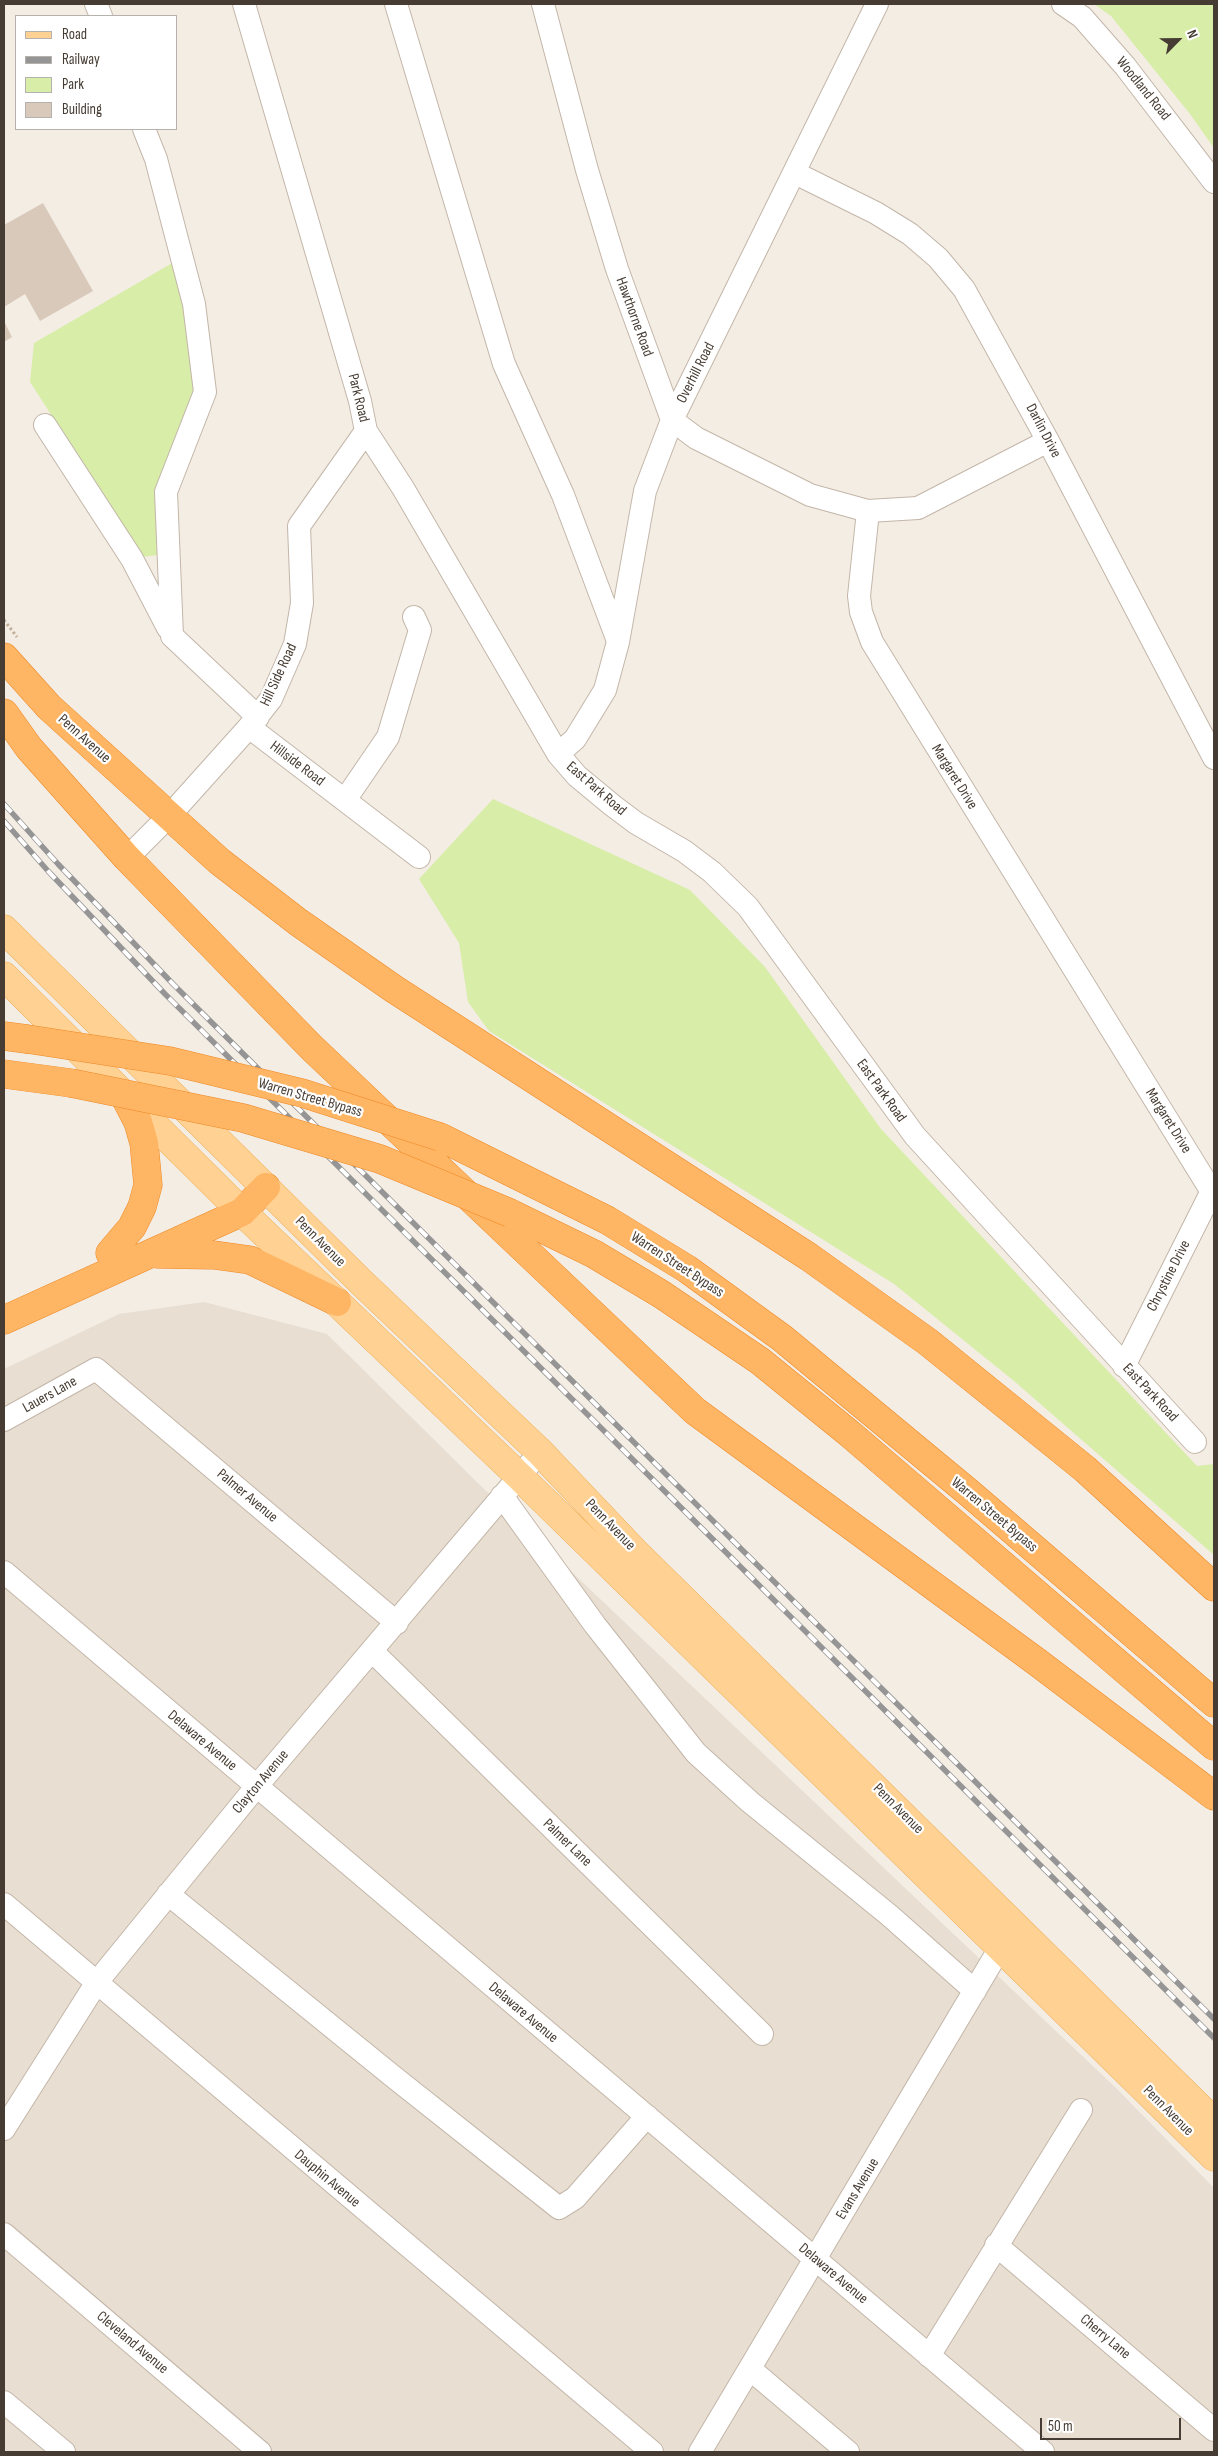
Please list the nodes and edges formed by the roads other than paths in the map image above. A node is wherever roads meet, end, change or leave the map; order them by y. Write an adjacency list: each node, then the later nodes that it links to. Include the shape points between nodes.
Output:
1 (244, 4): 11 (street, Park Road, via 360,400)
2 (396, 4): 16 (street, via 504,364 563,495)
3 (543, 4): 9 (street, Hawthorne Road, via 617,269)
4 (877, 4): 7 (street, Overhill Road)
5 (1063, 4): 8 (street, Woodland Road, via 1082,17 1125,66)
6 (144, 130): 15 (street, via 156,159 194,304 205,392 166,492)
7 (795, 173): 9 (street, Overhill Road); 12 (street, Darlin Drive, via 910,234 938,258 964,289)
8 (1214, 182)
9 (672, 420): 13 (street, via 696,438 810,495); 16 (street, Overhill Road, via 645,491)
10 (45, 425): 15 (street, Hillside Road, via 132,559)
11 (366, 431): 19 (street, Hill Side Road, via 299,526 302,603 295,644 271,699); 20 (street, Park Road, via 403,488)
12 (1048, 441): 13 (street, via 918,508); 21 (street, Darlin Drive)
13 (868, 511): 34 (street, Margaret Drive, via 859,596 872,642)
14 (414, 617): 22 (street, via 420,630 388,736)
15 (172, 636): 19 (street, Hillside Road)
16 (618, 642): 20 (street, Overhill Road, via 605,690 574,739)
17 (12, 650): 23 (highway, Penn Avenue, via 49,707)
18 (4, 713): 25 (highway, via 29,748)
19 (253, 722): 22 (street, Hillside Road); 23 (street, Hill Side Road)
20 (558, 754): 41 (street, East Park Road, via 577,776 612,805 684,851 712,872 748,907 915,1136)
21 (1214, 758)
22 (345, 800): 24 (street, Hillside Road)
23 (170, 815): 25 (street, Hill Side Road); 48 (highway, Penn Avenue, via 219,860 306,928 402,994 809,1257 928,1342 1085,1469)
24 (419, 857)
25 (127, 858): 54 (highway, via 311,1047 694,1411)
26 (4, 929): 33 (main road, Penn Avenue)
27 (4, 976): 32 (main road, Penn Avenue)
28 (12, 1037): 51 (highway, Warren Street Bypass, bridge, via 170,1060 302,1093 440,1137 607,1220 687,1268 789,1344)
29 (4, 1074): 30 (highway)
30 (71, 1083): 31 (highway); 52 (highway, bridge, via 243,1118 380,1159 510,1213 594,1254 662,1294 760,1361)
31 (4, 1085)
32 (124, 1095): 35 (main road, Penn Avenue); 36 (highway, via 138,1122 144,1144 148,1186 132,1227)
33 (266, 1187): 35 (highway); 45 (main road, Penn Avenue, via 354,1276)
34 (1213, 1189): 41 (street, Chrystine Drive)
35 (235, 1206): 36 (highway); 37 (highway); 39 (main road, Penn Avenue)
36 (110, 1253): 38 (highway)
37 (148, 1254): 39 (highway, via 214,1255 250,1260); 40 (highway)
38 (4, 1301)
39 (337, 1302): 46 (main road, Penn Avenue)
40 (4, 1320)
41 (1124, 1366): 44 (street, East Park Road)
42 (96, 1369): 43 (street, Lauers Lane); 49 (street, Palmer Avenue)
43 (4, 1420)
44 (1195, 1442)
45 (540, 1452): 46 (street, Clayton Avenue); 57 (main road, Penn Avenue, via 634,1550)
46 (510, 1486): 49 (street, Clayton Avenue); 58 (main road, Penn Avenue); 60 (street, via 595,1625 696,1753)
47 (4, 1572): 53 (street, Delaware Avenue)
48 (1214, 1587)
49 (397, 1623): 50 (street, Clayton Avenue)
50 (372, 1651): 53 (street, Clayton Avenue); 61 (street, Palmer Lane)
51 (1214, 1703)
52 (1214, 1746)
53 (256, 1787): 55 (street, Clayton Avenue); 63 (street, Delaware Avenue)
54 (1214, 1796)
55 (168, 1894): 59 (street, Clayton Avenue); 63 (street, via 559,2208 575,2198)
56 (4, 1904): 59 (street, Dauphin Avenue)
57 (1017, 1927): 58 (street, Evans Avenue); 64 (main road, Penn Avenue)
58 (1000, 1948): 60 (street, Evans Avenue); 66 (main road, Penn Avenue)
59 (97, 1982): 65 (street, Clayton Avenue); 76 (street, Dauphin Avenue)
60 (975, 1991): 69 (street, Evans Avenue)
61 (762, 2034)
62 (1081, 2110): 68 (street)
63 (647, 2116): 69 (street, Delaware Avenue)
64 (1214, 2122)
65 (4, 2129)
66 (1214, 2158)
67 (4, 2234): 75 (street, Cleveland Avenue)
68 (996, 2245): 70 (street); 73 (street, Cherry Lane)
69 (816, 2260): 70 (street, Delaware Avenue); 71 (street, Evans Avenue)
70 (929, 2356): 79 (street, Delaware Avenue)
71 (750, 2369): 77 (street, Evans Avenue); 78 (street)
72 (4, 2402): 74 (street)
73 (1214, 2430)
74 (64, 2452)
75 (260, 2452)
76 (652, 2452)
77 (700, 2452)
78 (848, 2452)
79 (1043, 2452)

